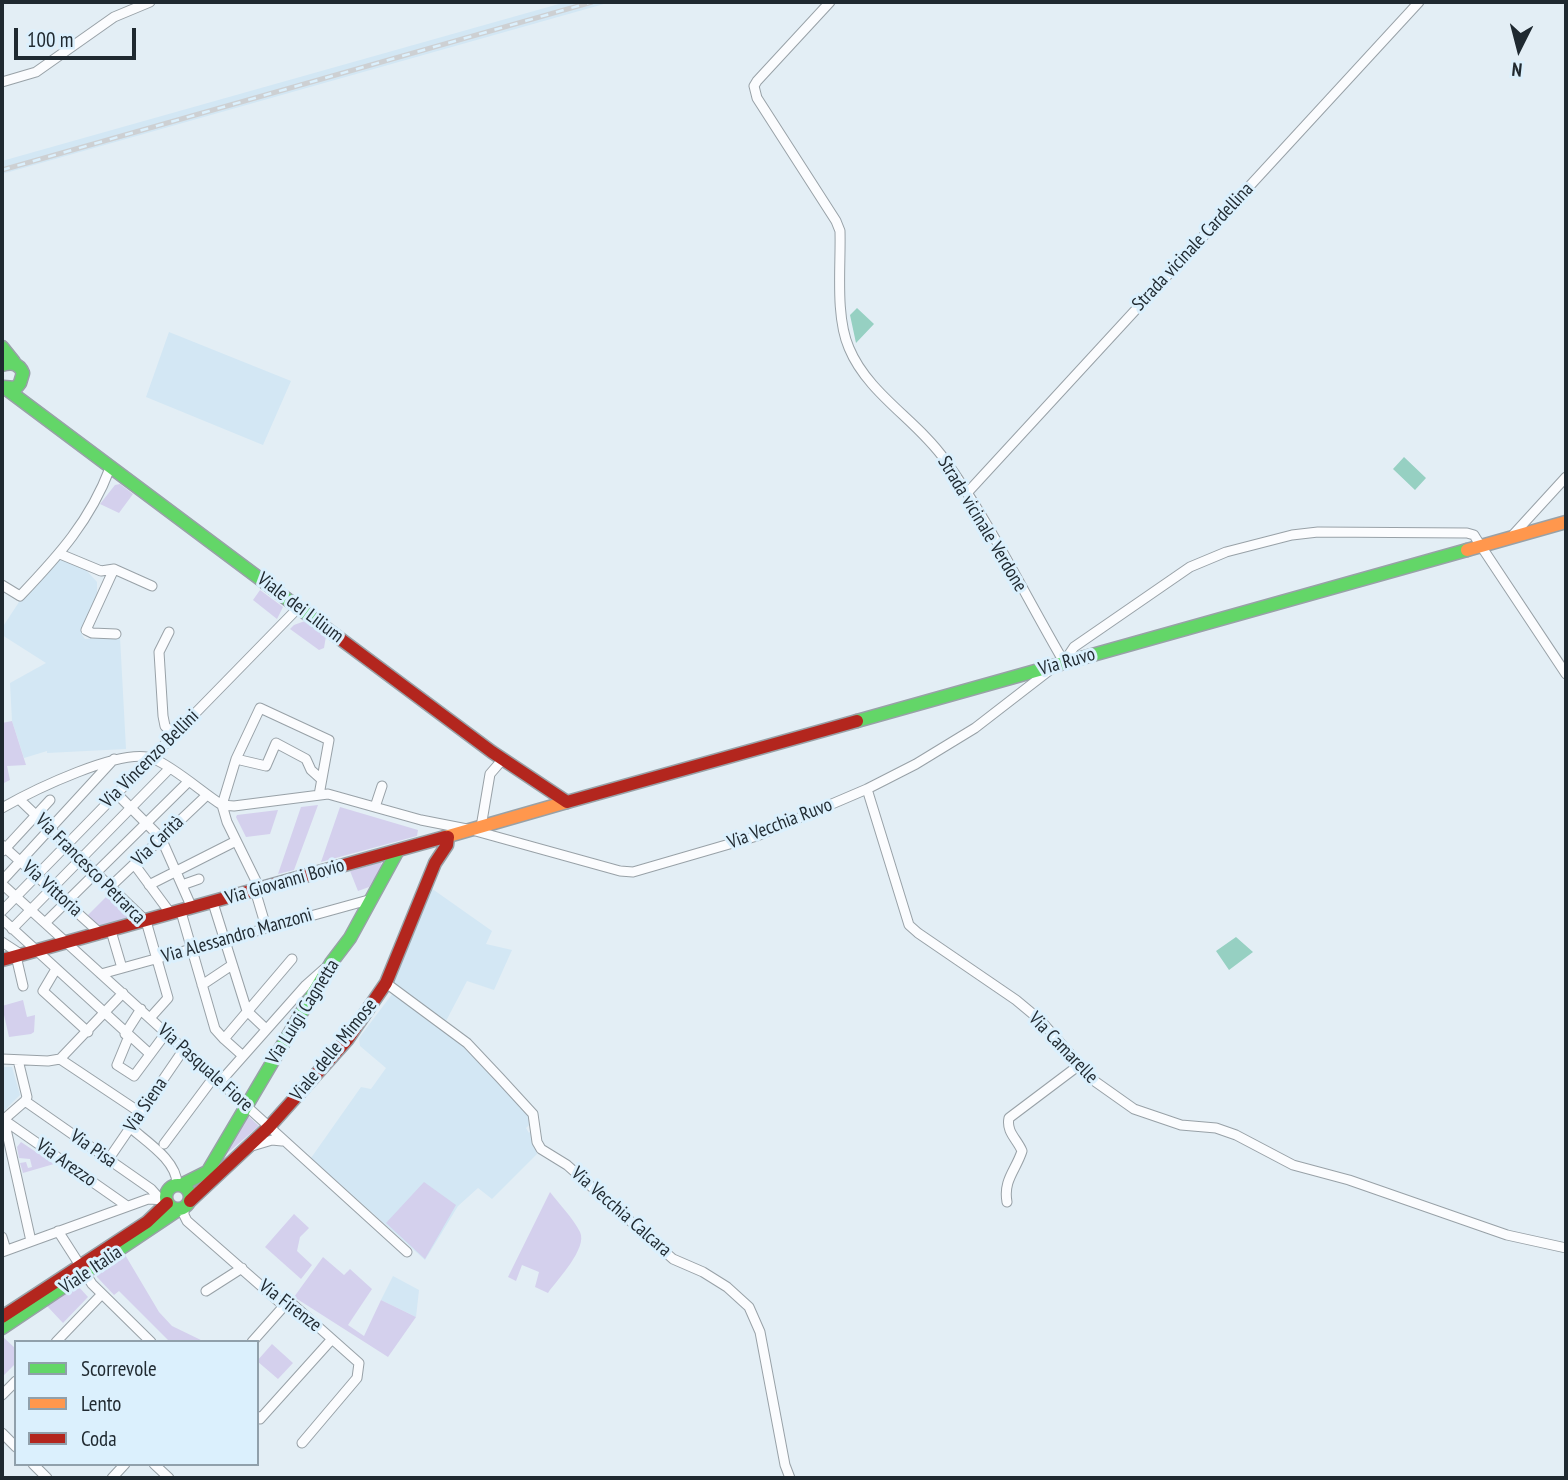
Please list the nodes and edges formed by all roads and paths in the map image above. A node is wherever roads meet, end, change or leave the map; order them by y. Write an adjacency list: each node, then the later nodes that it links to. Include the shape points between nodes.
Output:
1 (150, 2): 4 (street, via 114,17 36,72)
2 (830, 2): 12 (street, Strada vicinale Verdone, via 757,81 757,98 840,231 842,320 847,345 860,370 937,449)
3 (1419, 2): 12 (street, Strada vicinale Cardellina)
4 (2, 82)
5 (2, 347): 6 (main road, Viale dei Lilium)
6 (8, 364): 7 (main road, Viale dei Lilium, via 23,371)
7 (22, 383): 8 (main road, Viale dei Lilium); 9 (main road, Viale dei Lilium, via 24,397)
8 (3, 387): 9 (main road, Viale dei Lilium)
9 (36, 411): 10 (main road, Viale dei Lilium)
10 (110, 468): 16 (street, via 99,496); 20 (main road, Viale dei Lilium)
11 (1566, 477): 14 (street)
12 (967, 493): 23 (street, Strada vicinale Verdone)
13 (1566, 522): 14 (main road, Via Ruvo)
14 (1511, 538): 15 (main road, Via Ruvo)
15 (1481, 546): 23 (main road, Via Ruvo); 23 (street, Via Vecchia Ruvo, via 1466,533 1318,532 1226,552 1190,567 1160,587 1074,647); 24 (street)
16 (60, 554): 17 (street, via 102,571); 18 (street, via 20,596)
17 (114, 569): 19 (street); 22 (street, via 86,630)
18 (2, 585)
19 (152, 586)
20 (299, 607): 25 (street, Via Vincenzo Bellini); 29 (main road, Viale dei Lilium)
21 (169, 632): 25 (street, via 159,652 164,726)
22 (116, 634)
23 (1061, 663): 35 (street, Via Vecchia Ruvo, via 975,728); 41 (main road, Via Ruvo)
24 (1566, 674)
25 (174, 735): 26 (street, Via Vincenzo Bellini)
26 (152, 757): 27 (street); 30 (street); 36 (street, Via Vincenzo Bellini)
27 (115, 759): 39 (street); 51 (street)
28 (236, 759): 32 (street, via 266,766 276,743 306,759 311,770); 32 (street, via 260,708 329,740); 42 (street)
29 (503, 759): 41 (main road, Viale dei Lilium); 50 (street, via 490,774)
30 (169, 769): 33 (street); 45 (street)
31 (335, 770): 32 (street)
32 (322, 775): 38 (street)
33 (188, 782): 37 (street); 48 (street)
34 (382, 786): 43 (street)
35 (867, 789): 50 (street, Via Vecchia Ruvo, via 757,836 633,872); 118 (street, Via Camarelle, via 909,925 1016,1000 1040,1020)
36 (116, 793): 45 (street); 55 (street, Via Vincenzo Bellini)
37 (207, 795): 42 (street); 52 (street, Via Carità)
38 (319, 795): 42 (street, Via Vecchia Ruvo); 43 (street, Via Vecchia Ruvo)
39 (20, 800): 44 (street); 46 (street, Via Francesco Petrarca)
40 (50, 800): 46 (street)
41 (567, 802): 50 (main road, Via Giovanni Bovio)
42 (222, 805): 54 (street)
43 (375, 807): 47 (street, Via Vecchia Ruvo)
44 (2, 808)
45 (132, 808): 48 (street); 58 (street)
46 (37, 815): 51 (street, Via Francesco Petrarca); 56 (street)
47 (421, 820): 49 (street, Via Vecchia Ruvo); 53 (street)
48 (146, 823): 52 (street); 63 (street)
49 (440, 824): 50 (street, Via Vecchia Ruvo); 53 (street)
50 (477, 828): 53 (main road, Via Giovanni Bovio)
51 (51, 829): 55 (street, Via Francesco Petrarca); 59 (street)
52 (161, 838): 61 (street, Via Carità); 62 (street)
53 (436, 840): 57 (main road, Via Giovanni Bovio); 60 (main road); 60 (main road, Viale delle Mimose, via 447,845)
54 (236, 841): 62 (street); 69 (street)
55 (67, 845): 58 (street, Via Francesco Petrarca); 64 (street, Via Vincenzo Bellini)
56 (3, 848): 59 (street, Via Vittoria)
57 (397, 852): 69 (main road, Via Giovanni Bovio); 73 (main road, Via Luigi Cagnetta)
58 (82, 859): 63 (street, Via Francesco Petrarca); 71 (street)
59 (20, 861): 64 (street, Via Vittoria); 66 (street)
60 (435, 863): 99 (main road, Viale delle Mimose)
61 (134, 864): 67 (street); 70 (street, Via Carità)
62 (176, 871): 67 (street); 68 (street)
63 (96, 873): 70 (street, Via Francesco Petrarca); 74 (street)
64 (36, 876): 71 (street, Via Vittoria); 72 (street, Via Vincenzo Bellini)
65 (199, 878): 68 (street)
66 (2, 883): 72 (street, Via Pasquale Fiore)
67 (149, 885): 78 (street)
68 (181, 885): 78 (street)
69 (255, 885): 75 (main road, Via Giovanni Bovio); 82 (street)
70 (110, 887): 80 (street, Via Francesco Petrarca)
71 (52, 890): 74 (street, Via Vittoria); 77 (street)
72 (15, 897): 76 (street, Via Vincenzo Bellini); 77 (street, Via Pasquale Fiore)
73 (373, 899): 82 (street, Via Alessandro Manzoni); 94 (main road, Via Luigi Cagnetta)
74 (66, 902): 81 (street); 84 (street, Via Vittoria)
75 (213, 903): 78 (main road, Via Giovanni Bovio); 85 (street)
76 (2, 911)
77 (30, 911): 81 (street, Via Pasquale Fiore); 83 (street)
78 (181, 911): 80 (main road, Via Giovanni Bovio); 88 (street)
79 (2, 919): 83 (street)
80 (146, 921): 84 (main road, Via Giovanni Bovio); 91 (street, Via Francesco Petrarca)
81 (45, 923): 87 (street, Via Pasquale Fiore)
82 (266, 927): 85 (street, Via Alessandro Manzoni)
83 (12, 929): 89 (street)
84 (106, 933): 87 (main road, Via Giovanni Bovio); 96 (street)
85 (224, 939): 88 (street, Via Alessandro Manzoni); 95 (street)
86 (2, 942): 90 (street)
87 (66, 943): 89 (main road, Via Giovanni Bovio); 98 (street, Via Pasquale Fiore)
88 (191, 949): 91 (street, Via Alessandro Manzoni); 100 (street)
89 (37, 951): 90 (main road, Via Giovanni Bovio); 97 (street)
90 (19, 955): 93 (main road, Via Giovanni Bovio); 101 (street)
91 (157, 958): 96 (street, Via Alessandro Manzoni); 106 (street, Via Francesco Petrarca, via 168,998)
92 (292, 959): 104 (street)
93 (2, 960)
94 (331, 963): 107 (street); 121 (main road, Via Luigi Cagnetta)
95 (232, 965): 100 (street); 104 (street)
96 (122, 968): 98 (street, Via Alessandro Manzoni)
97 (56, 969): 105 (street); 108 (street, via 43,991)
98 (101, 974): 102 (street, Via Pasquale Fiore)
99 (386, 983): 124 (main road, Viale delle Mimose, via 347,1040); 157 (street, Via Vecchia Calcara, via 467,1043 500,1078 533,1114 541,1149 567,1165 673,1259 727,1287 749,1307 760,1332)
100 (202, 985): 111 (street, via 215,1029)
101 (23, 986)
102 (123, 993): 103 (street, Via Pasquale Fiore); 105 (street)
103 (141, 1009): 106 (street, Via Pasquale Fiore); 110 (street)
104 (247, 1011): 107 (street); 111 (street)
105 (104, 1014): 108 (street); 110 (street)
106 (150, 1018): 109 (street, Via Pasquale Fiore)
107 (267, 1029): 114 (street)
108 (88, 1032): 116 (street)
109 (166, 1032): 112 (street, Via Pasquale Fiore); 113 (street)
110 (127, 1035): 113 (street); 113 (street, via 117,1065 134,1076)
111 (223, 1039): 114 (street)
112 (184, 1049): 119 (street, Via Pasquale Fiore); 122 (street, Via Siena)
113 (150, 1054)
114 (243, 1056): 119 (street)
115 (2, 1059): 117 (street)
116 (60, 1059): 117 (street); 122 (street)
117 (18, 1060): 120 (street)
118 (1079, 1066): 133 (street, via 1009,1118 1010,1133 1023,1151 1007,1181); 139 (street, Via Camarelle, via 1103,1089 1159,1119 1216,1128 1293,1165 1507,1235)
119 (217, 1079): 121 (street, Via Pasquale Fiore); 127 (street)
120 (25, 1101): 123 (street); 129 (street, Via Pisa)
121 (246, 1106): 124 (street, Via Pasquale Fiore); 131 (main road, Via Luigi Cagnetta)
122 (141, 1113): 125 (street, Via Siena)
123 (3, 1120): 135 (street, Via Arezzo); 138 (street)
124 (269, 1127): 126 (street, Via Pasquale Fiore); 128 (main road, Viale delle Mimose)
125 (131, 1128): 129 (street, Via Siena); 132 (street, via 167,1160)
126 (284, 1142): 128 (street, via 267,1141); 141 (street, Via Pasquale Fiore)
127 (164, 1144)
128 (247, 1148): 130 (main road, Viale delle Mimose)
129 (108, 1160): 134 (street, Via Pisa)
130 (233, 1161): 131 (main road, Viale delle Mimose); 134 (main road, Viale delle Mimose)
131 (208, 1171): 132 (main road, Viale delle Mimose)
132 (179, 1184): 134 (main road, via 168,1190); 134 (main road, via 189,1190)
133 (1007, 1202)
134 (174, 1204): 135 (street, Viale delle Mimose, via 148,1199); 142 (street, Via Firenze); 143 (main road, Viale Italia)
135 (127, 1206): 136 (street, Viale delle Mimose)
136 (58, 1231): 138 (street, Viale delle Mimose); 143 (street)
137 (2, 1237): 140 (street)
138 (31, 1241): 140 (street, Viale delle Mimose)
139 (1566, 1248)
140 (4, 1251)
141 (407, 1252)
142 (242, 1268): 144 (street); 146 (street, Via Firenze)
143 (83, 1270): 145 (street); 147 (main road, Viale Italia); 148 (main road, Viale Italia)
144 (206, 1291)
145 (102, 1294): 150 (street); 151 (street)
146 (284, 1306): 149 (street, Via Firenze, via 288,1300); 152 (street)
147 (2, 1317)
148 (2, 1328)
149 (331, 1339): 153 (street); 154 (street, Via Firenze, via 359,1363 357,1378)
150 (57, 1340)
151 (149, 1340)
152 (254, 1340)
153 (259, 1418)
154 (302, 1443)
155 (156, 1466): 156 (street)
156 (169, 1478)
157 (790, 1478)

